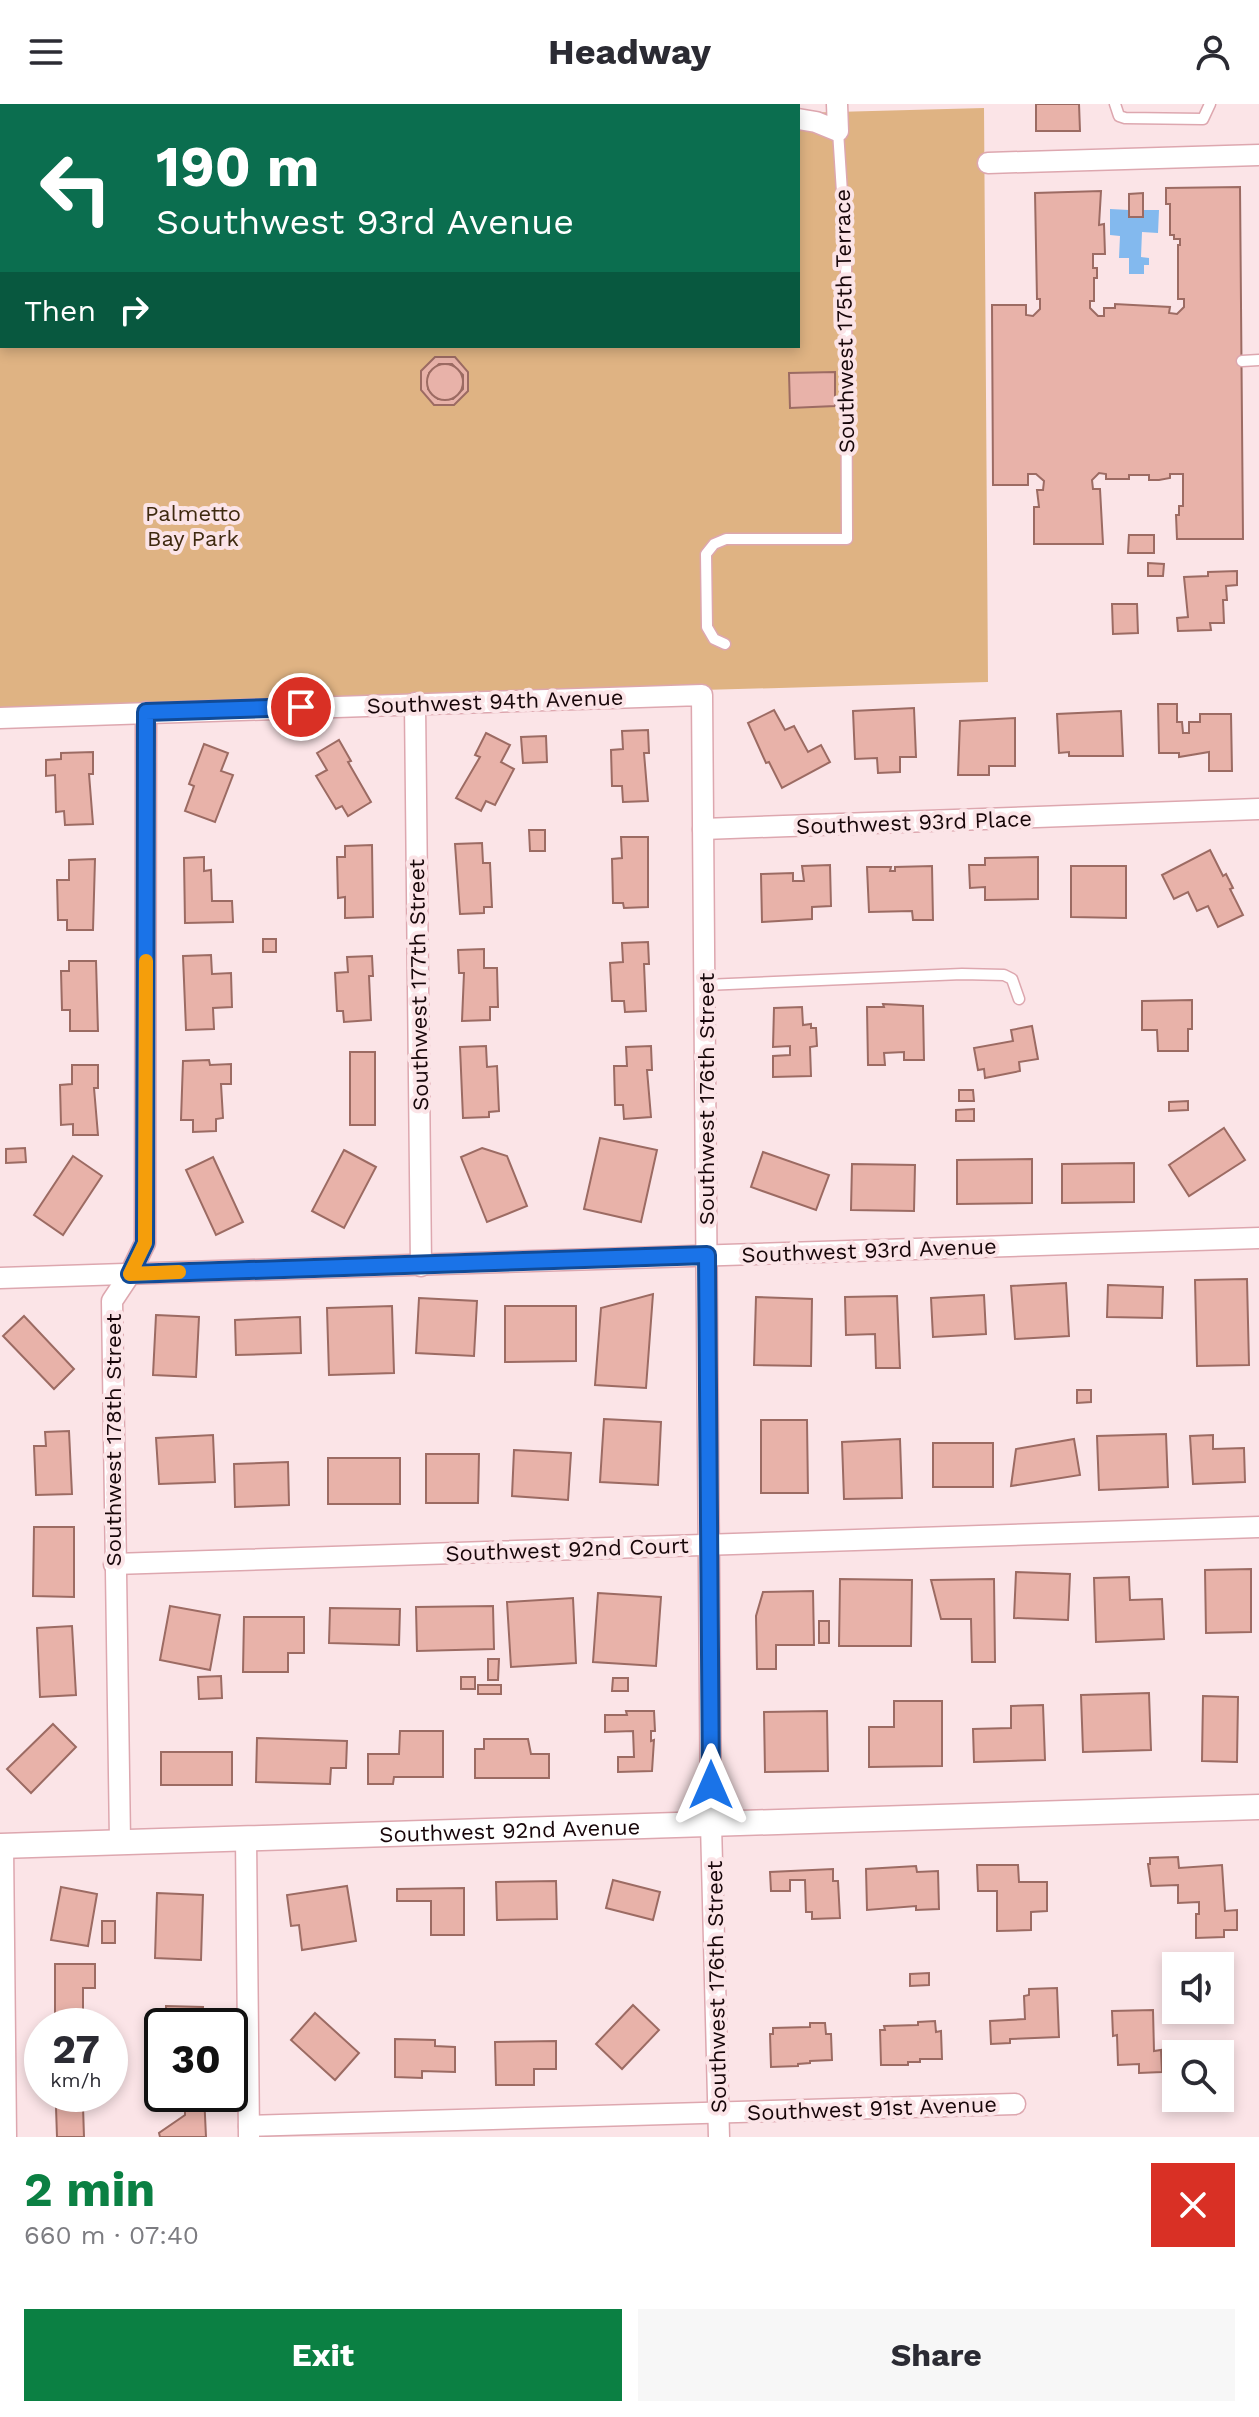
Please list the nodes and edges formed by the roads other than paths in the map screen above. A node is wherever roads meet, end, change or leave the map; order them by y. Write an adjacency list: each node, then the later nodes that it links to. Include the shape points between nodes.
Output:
1 (837, 104): 5 (street, Southwest 175th Terrace)
2 (1115, 104): 3 (lane, via 1125,118 1203,119)
3 (1210, 104)
4 (800, 119): 5 (street)
5 (838, 131): 10 (lane, Southwest 175th Terrace, via 846,254 847,539 726,539 714,544 706,554 707,627)
6 (1259, 155): 7 (street)
7 (988, 163)
8 (1259, 360): 9 (lane)
9 (1242, 361)
10 (725, 644)
11 (415, 703): 12 (street, Southwest 94th Avenue); 15 (street, Southwest 94th Avenue, via 702,695); 20 (street, Southwest 177th Street)
12 (146, 712): 13 (street, Southwest 94th Avenue); 21 (street, Southwest 178th Street, via 145,1243)
13 (0, 718)
14 (1259, 809): 15 (street, Southwest 93rd Place)
15 (703, 829): 16 (street, Southwest 176th Street)
16 (705, 985): 17 (lane, via 1004,975 1012,979); 19 (street, Southwest 176th Street)
17 (1019, 999)
18 (1259, 1238): 19 (street, Southwest 93rd Avenue)
19 (707, 1255): 20 (street, Southwest 93rd Avenue); 24 (street, Southwest 176th Street)
20 (421, 1266): 21 (street, Southwest 93rd Avenue)
21 (130, 1274): 22 (street, Southwest 93rd Avenue); 25 (street, Southwest 178th Street, via 112,1301)
22 (0, 1278)
23 (1259, 1527): 24 (street, Southwest 92nd Court)
24 (710, 1544): 25 (street, Southwest 92nd Court); 27 (street, Southwest 176th Street)
25 (114, 1564): 29 (street, Southwest 178th Street)
26 (1259, 1807): 27 (street, Southwest 92nd Avenue)
27 (711, 1824): 28 (street, Southwest 92nd Avenue); 32 (street, Southwest 176th Street)
28 (246, 1837): 29 (street, Southwest 92nd Avenue); 33 (street)
29 (120, 1841): 30 (street, Southwest 92nd Avenue)
30 (2, 1846): 34 (street)
31 (1015, 2104): 32 (street, Southwest 91st Avenue)
32 (719, 2113): 33 (street, Southwest 91st Avenue); 35 (street, Southwest 176th Street)
33 (249, 2131)
34 (6, 2137)
35 (719, 2137)

